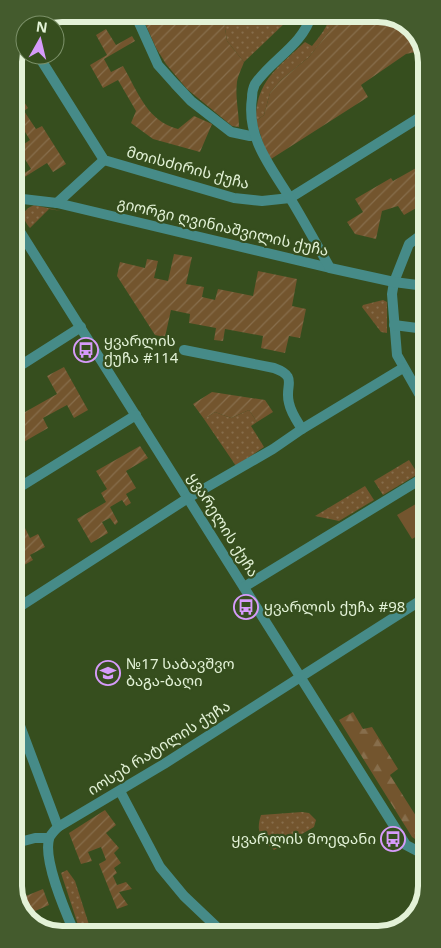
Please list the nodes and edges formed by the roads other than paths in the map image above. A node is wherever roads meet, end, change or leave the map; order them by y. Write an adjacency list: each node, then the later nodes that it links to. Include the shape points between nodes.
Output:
1 (139, 23): 5 (street, via 158,65 191,101 231,132)
2 (307, 23): 5 (street, via 297,40 254,86 250,107)
3 (44, 65): 6 (street, მთისძირის ქუჩა)
4 (418, 118): 7 (street, მთისძირის ქუჩა)
5 (254, 134): 7 (street)
6 (104, 160): 7 (street, მთისძირის ქუჩა, via 234,198 262,201); 9 (street)
7 (290, 198): 12 (street)
8 (23, 199): 9 (street, გიორგი ღვინიაშვილის ქუჩა)
9 (57, 203): 12 (street, გიორგი ღვინიაშვილის ქუჩა)
10 (23, 236): 16 (street, ყვარელის ქუჩა)
11 (418, 237): 13 (street, via 409,244)
12 (330, 268): 13 (street, გიორგი ღვინიაშვილის ქუჩა)
13 (394, 282): 14 (street, გიორგი ღვინიაშვილის ქუჩა); 15 (street)
14 (418, 285)
15 (394, 325): 17 (street); 20 (street, via 397,355)
16 (81, 327): 19 (street); 22 (street, ყვარელის ქუჩა)
17 (418, 328)
18 (184, 350): 23 (street, via 282,371 290,382 290,409)
19 (23, 364)
20 (403, 368): 21 (street); 23 (street)
21 (418, 393)
22 (136, 414): 25 (street); 26 (street, ყვარელის ქუჩა)
23 (302, 429): 26 (street)
24 (418, 481): 27 (street)
25 (23, 485)
26 (188, 498): 27 (street, ყვარელის ქუჩა); 29 (street)
27 (244, 587): 30 (street, ყვარელის ქუჩა)
28 (418, 602): 30 (street, იოსებ რატილის ქუჩა)
29 (23, 604)
30 (301, 678): 32 (street, იოსებ რატილის ქუჩა); 36 (street, ყვარელის ქუჩა)
31 (23, 734): 33 (street)
32 (120, 791): 33 (street, იოსებ რატილის ქუჩა); 40 (street, via 160,867)
33 (58, 826): 34 (street)
34 (49, 838): 35 (street); 39 (street, via 50,866)
35 (23, 841)
36 (406, 845): 37 (street); 38 (street)
37 (418, 847)
38 (418, 851)
39 (72, 925)
40 (215, 925)

